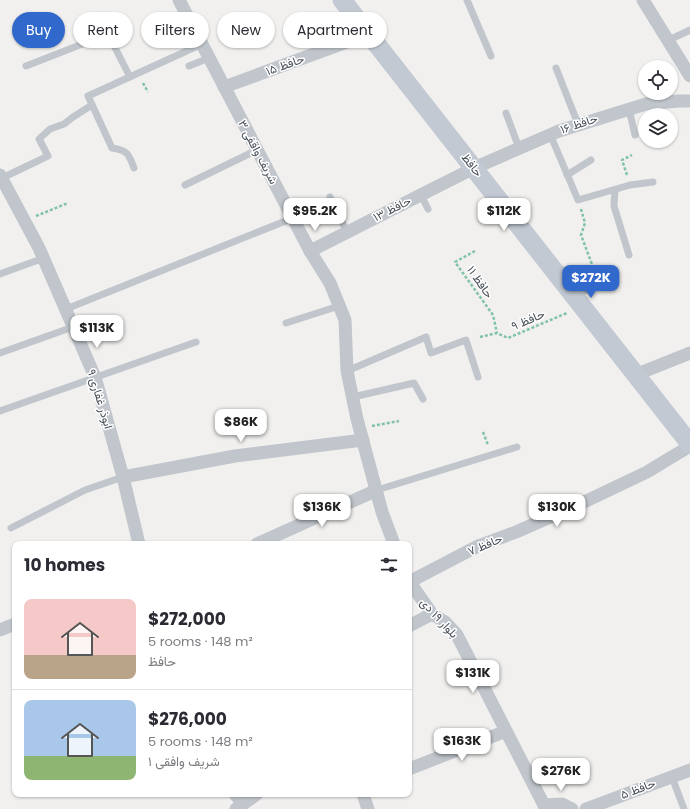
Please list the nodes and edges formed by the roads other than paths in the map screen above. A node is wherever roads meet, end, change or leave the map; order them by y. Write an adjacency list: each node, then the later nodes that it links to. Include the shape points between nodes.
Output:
1 (179, 0): 5 (street, شریف واقفی ۳)
2 (342, 0): 6 (main road, حافظ)
3 (467, 0): 13 (lane)
4 (643, 0): 8 (street)
5 (185, 12)
6 (352, 12)
7 (690, 30): 8 (lane)
8 (669, 40): 18 (street)
9 (193, 48): 19 (lane)
10 (204, 48): 14 (street, شریف واقفی ۳)
11 (331, 48): 20 (street, حافظ ۱۵)
12 (380, 48): 32 (main road, حافظ)
13 (490, 56)
14 (209, 58): 16 (lane); 20 (street, شریف واقفی ۳)
15 (26, 66): 19 (lane, via 108,34)
16 (189, 66)
17 (556, 68): 25 (lane)
18 (690, 76)
19 (130, 77): 22 (lane, via 88,96)
20 (224, 87): 29 (street, شریف واقفی ۳)
21 (690, 101): 23 (street, حافظ ۱۶, via 646,104)
22 (92, 105): 31 (lane, via 112,148 121,149 130,155); 34 (lane, via 64,124 50,129 39,139 48,156)
23 (629, 109): 25 (street, حافظ ۱۶); 27 (lane)
24 (506, 113): 28 (lane)
25 (578, 124): 26 (street, حافظ ۱۶)
26 (550, 134): 28 (street, حافظ ۱۶); 33 (lane)
27 (636, 135)
28 (519, 148): 32 (street, حافظ ۱۶)
29 (257, 150): 36 (lane); 41 (street, شریف واقفی ۳)
30 (591, 160): 33 (lane)
31 (134, 168)
32 (474, 168): 38 (street, حافظ ۱۳); 48 (main road, حافظ)
33 (567, 175): 37 (lane, via 578,200)
34 (1, 176): 45 (street, ابوذر غفاری ۹)
35 (652, 182): 37 (lane)
36 (185, 185)
37 (615, 190): 44 (lane, via 614,206)
38 (421, 195): 40 (lane); 42 (street, حافظ ۱۳)
39 (330, 197): 42 (lane)
40 (428, 209)
41 (293, 218): 43 (street, شریف واقفی ۳); 50 (lane)
42 (347, 232): 43 (street, حافظ ۱۳)
43 (310, 251): 49 (street, شریف واقفی ۳, via 330,283)
44 (630, 255)
45 (44, 258): 46 (lane); 50 (street, ابوذر غفاری ۹)
46 (0, 274)
47 (599, 281): 48 (street)
48 (577, 300): 57 (main road, حافظ)
49 (339, 306): 51 (lane); 56 (street, شریف واقفی ۳, via 345,320)
50 (66, 310): 52 (street, ابوذر غفاری ۹)
51 (286, 323)
52 (73, 327): 54 (lane); 58 (street, ابوذر غفاری ۹)
53 (196, 342): 58 (lane)
54 (0, 353)
55 (690, 353): 57 (street)
56 (347, 371): 59 (lane, via 426,337 431,353 466,340); 60 (street, شریف واقفی ۳)
57 (635, 375): 64 (main road, حافظ)
58 (95, 377): 62 (lane); 66 (street, ابوذر غفاری ۹)
59 (478, 377)
60 (353, 397): 61 (lane, via 414,383); 63 (street, شریف واقفی ۳)
61 (423, 399)
62 (0, 411)
63 (361, 434): 66 (street); 67 (street, شریف واقفی ۳)
64 (690, 445): 72 (street, حافظ ۷, via 647,472 569,509 478,546)
65 (517, 447): 67 (lane)
66 (123, 477): 68 (lane, via 85,490); 69 (street, ابوذر غفاری ۹)
67 (377, 490): 70 (street); 71 (street, شریف واقفی ۳)
68 (11, 528)
69 (138, 541)
70 (264, 541)
71 (393, 541)
72 (412, 580)
73 (412, 586): 74 (street, بلوار ۱۹ دی)
74 (432, 614): 75 (street); 78 (street, بلوار ۱۹ دی, via 445,622 457,635)
75 (412, 624)
76 (12, 625): 77 (street)
77 (0, 630)
78 (506, 731): 79 (street); 86 (street, بلوار ۱۹ دی)
79 (412, 768)
80 (690, 770): 81 (street, حافظ ۵)
81 (672, 777): 89 (street, حافظ ۵); 90 (lane)
82 (236, 797): 85 (street)
83 (253, 797): 85 (street)
84 (364, 797): 87 (street)
85 (240, 807)
86 (545, 807): 88 (street, via 562,804)
87 (368, 809)
88 (572, 809)
89 (586, 809)
90 (684, 809)

